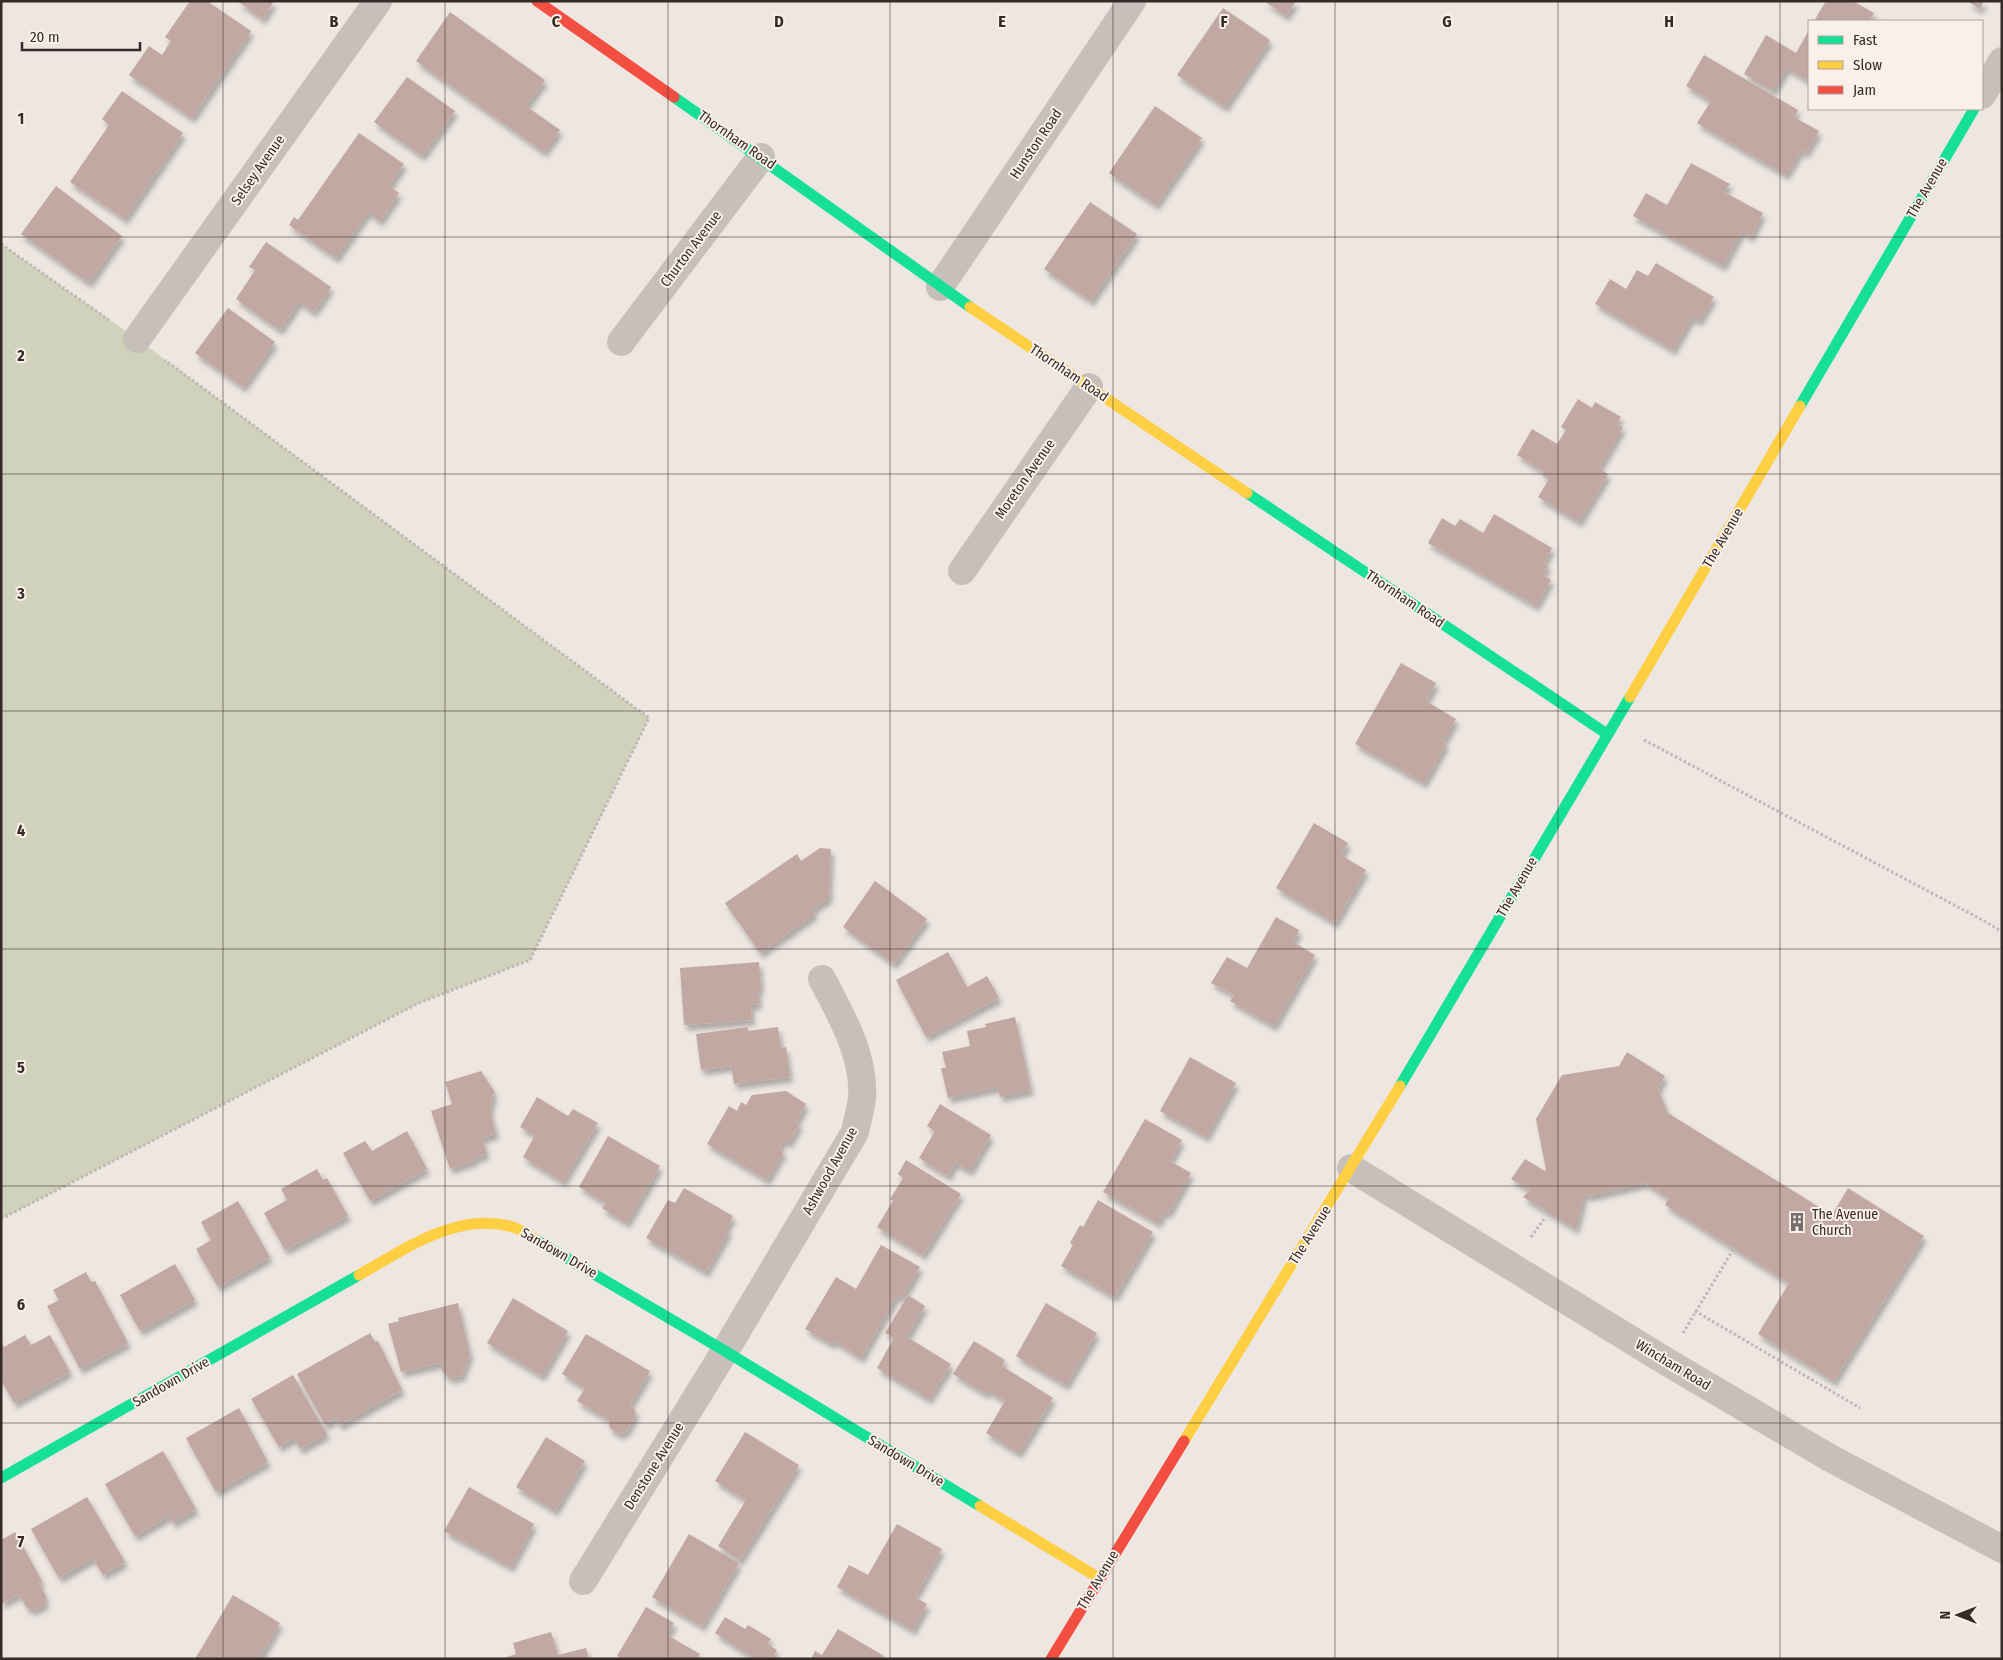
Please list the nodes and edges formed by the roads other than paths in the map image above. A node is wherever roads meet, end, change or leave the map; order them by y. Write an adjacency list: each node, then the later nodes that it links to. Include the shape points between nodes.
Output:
1 (378, 1): 9 (street, Selsey Avenue)
2 (537, 1): 7 (street, Thornham Road)
3 (1132, 1): 8 (street, Hunston Road)
4 (2002, 61): 5 (street)
5 (1983, 93)
6 (1973, 110): 13 (street, The Avenue)
7 (761, 157): 8 (street, Thornham Road); 10 (street, Churton Avenue)
8 (940, 287): 11 (street, Thornham Road)
9 (137, 339)
10 (621, 342)
11 (1089, 387): 12 (street, Moreton Avenue); 13 (street, Thornham Road)
12 (962, 571)
13 (1607, 734): 15 (street, The Avenue)
14 (822, 979): 16 (street, Ashwood Avenue, via 846,1024 859,1066 862,1097 854,1132)
15 (1351, 1168): 18 (street, Wincham Road, via 1813,1448); 19 (street, The Avenue)
16 (726, 1351): 17 (street, Sandown Drive, via 514,1227 484,1223 450,1228 376,1265); 19 (street, Sandown Drive); 20 (street, Denstone Avenue)
17 (1, 1478)
18 (2002, 1549)
19 (1099, 1578): 21 (street, The Avenue)
20 (583, 1582)
21 (1051, 1659)

